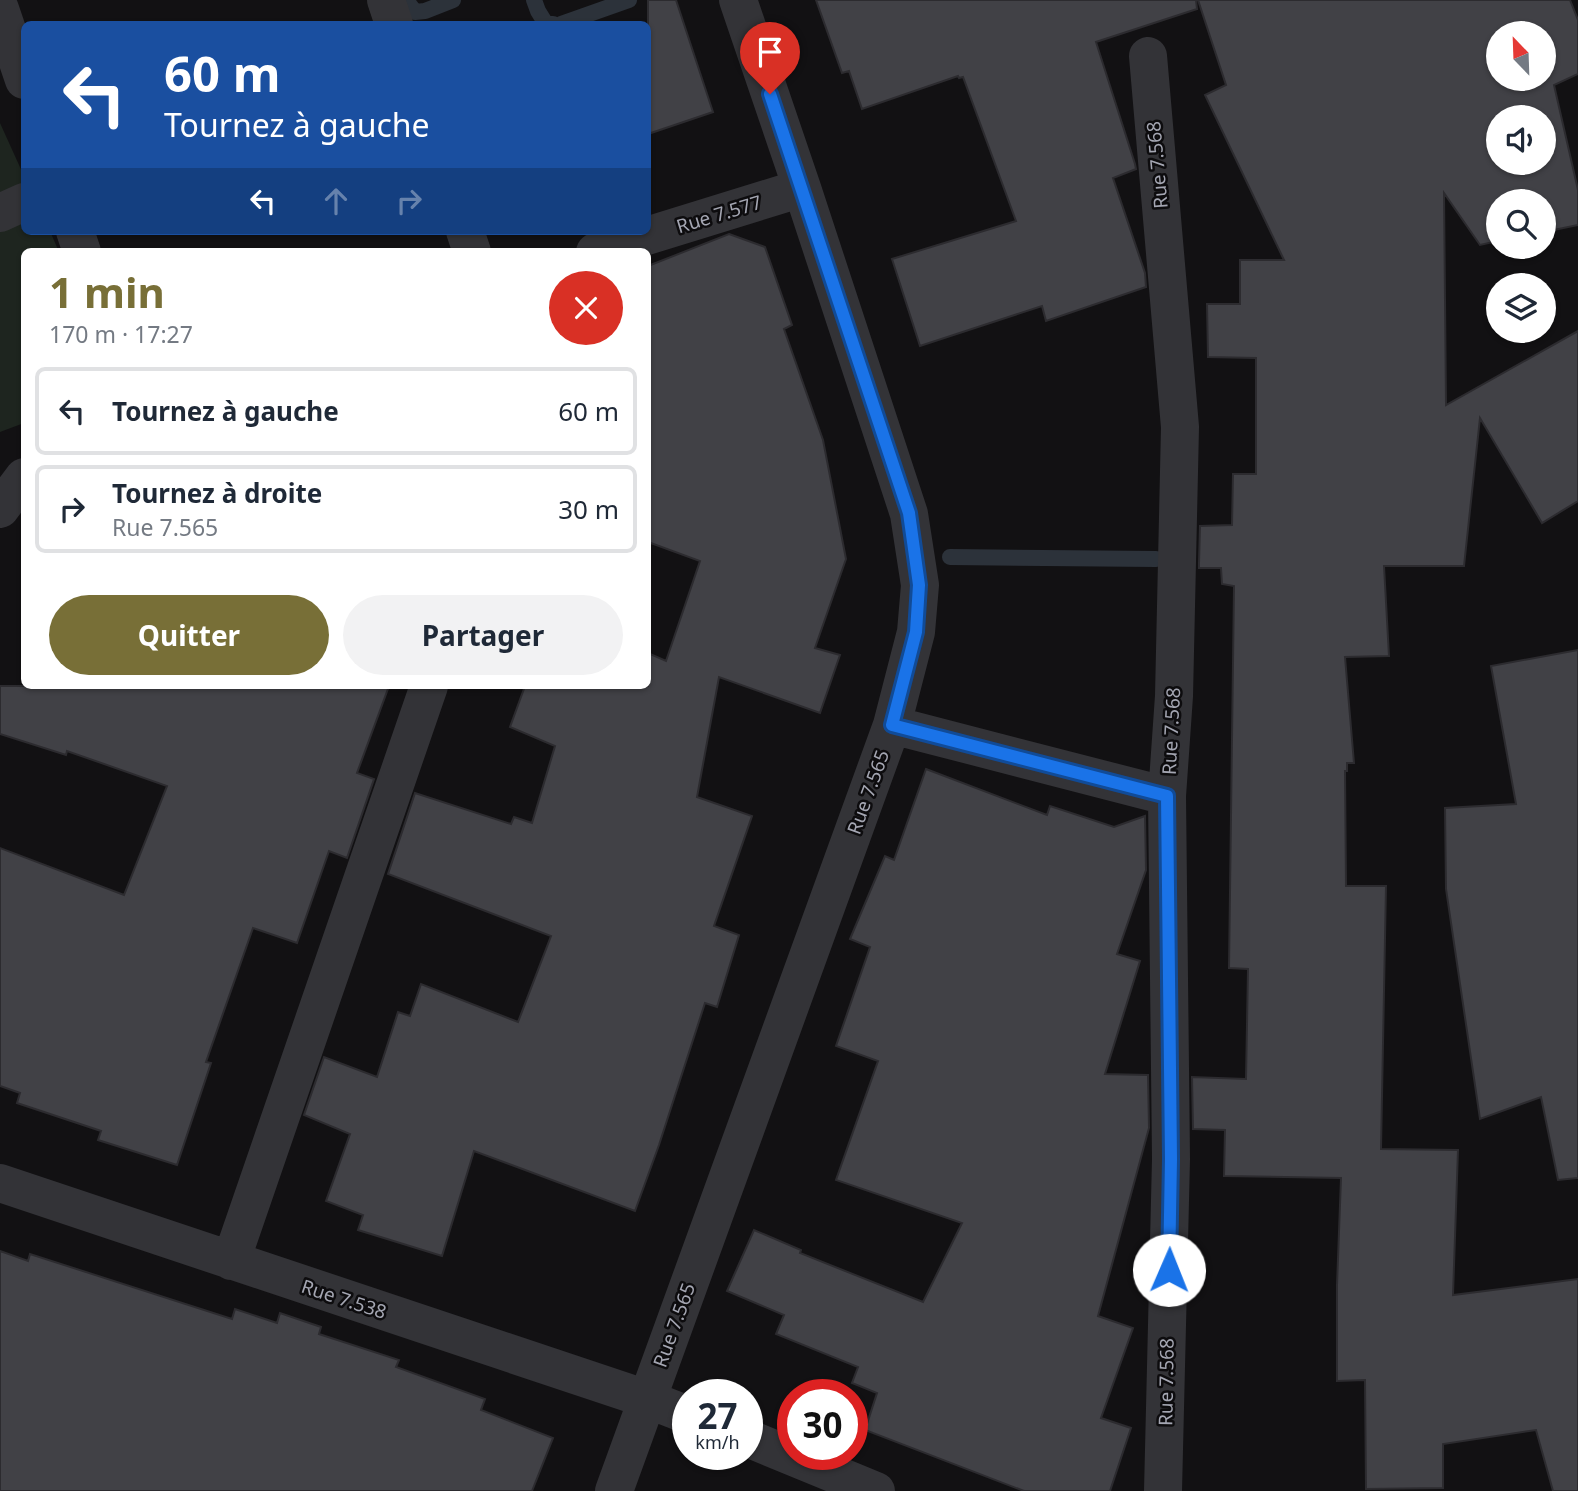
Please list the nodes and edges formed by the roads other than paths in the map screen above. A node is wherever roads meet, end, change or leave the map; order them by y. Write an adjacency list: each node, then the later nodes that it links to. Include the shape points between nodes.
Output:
1 (386, 0): 4 (street)
2 (738, 0): 7 (street, Rue 7.565)
3 (0, 9): 6 (street)
4 (393, 21)
5 (1147, 56): 17 (street, Rue 7.568, via 1180,427)
6 (21, 71)
7 (803, 188): 11 (street, Rue 7.577); 16 (street, Rue 7.565, via 909,513 919,585 916,632)
8 (21, 203): 9 (street)
9 (0, 213)
10 (650, 235): 12 (street, Rue 7.577)
11 (651, 235)
12 (607, 248)
13 (21, 481): 14 (street)
14 (0, 509)
15 (428, 689): 19 (street)
16 (892, 725): 17 (street); 20 (street, Rue 7.565)
17 (1167, 796): 25 (street, Rue 7.568, via 1171,1159)
18 (0, 1183): 19 (street, Rue 7.538)
19 (231, 1261): 20 (street, Rue 7.538)
20 (647, 1399): 21 (street, Rue 7.538); 23 (street, Rue 7.565)
21 (672, 1409)
22 (763, 1445): 24 (street)
23 (614, 1491)
24 (876, 1491)
25 (1163, 1491)

